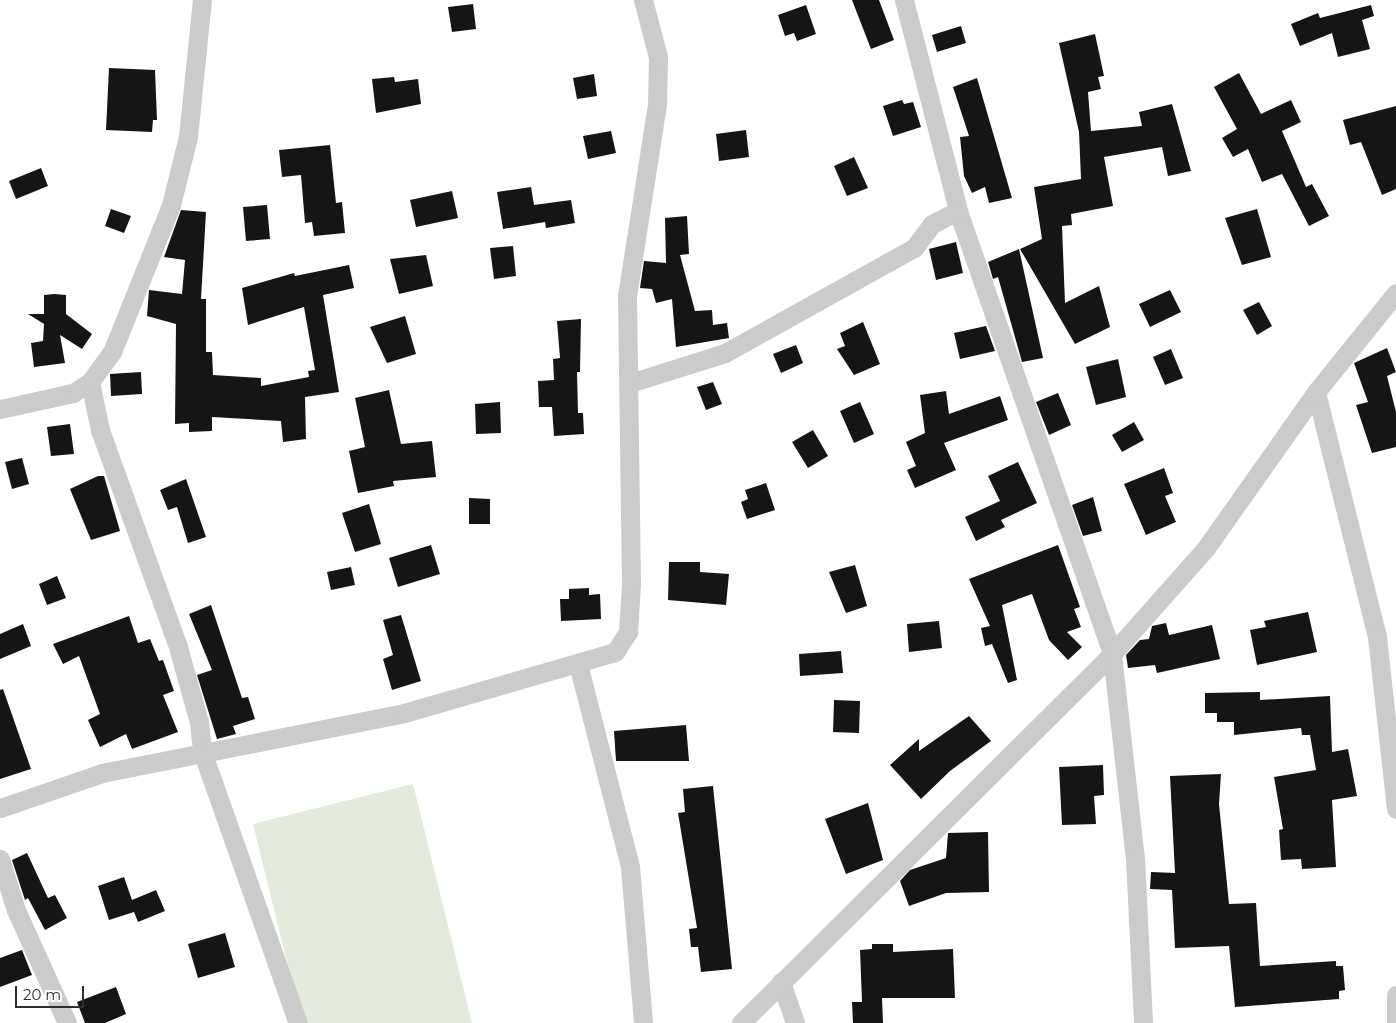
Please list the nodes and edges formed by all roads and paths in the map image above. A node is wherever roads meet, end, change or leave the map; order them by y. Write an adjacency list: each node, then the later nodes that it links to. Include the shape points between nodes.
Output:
1 (202, 0): 6 (street, via 188,137 171,206 112,352)
2 (643, 0): 7 (street, via 658,57 657,105 627,296)
3 (904, 0): 4 (street)
4 (958, 212): 7 (street, via 932,224 914,248 725,353); 10 (street)
5 (1396, 293): 8 (street)
6 (90, 382): 9 (street, via 73,393); 12 (street, via 100,430 178,647 199,722)
7 (630, 384): 11 (street, via 628,632 614,652)
8 (1316, 392): 10 (street, via 1206,548); 14 (street, via 1377,637)
9 (0, 408)
10 (1112, 654): 16 (street); 23 (street, via 1135,858)
11 (578, 664): 12 (street, via 340,728); 20 (street, via 630,867)
12 (202, 751): 13 (street, via 102,773); 19 (street)
13 (0, 808)
14 (1396, 808)
15 (0, 859): 18 (street, via 20,919)
16 (781, 982): 21 (street); 22 (street)
17 (1396, 995): 24 (street)
18 (67, 1023)
19 (298, 1023)
20 (643, 1023)
21 (741, 1023)
22 (795, 1023)
23 (1143, 1023)
24 (1396, 1023)

